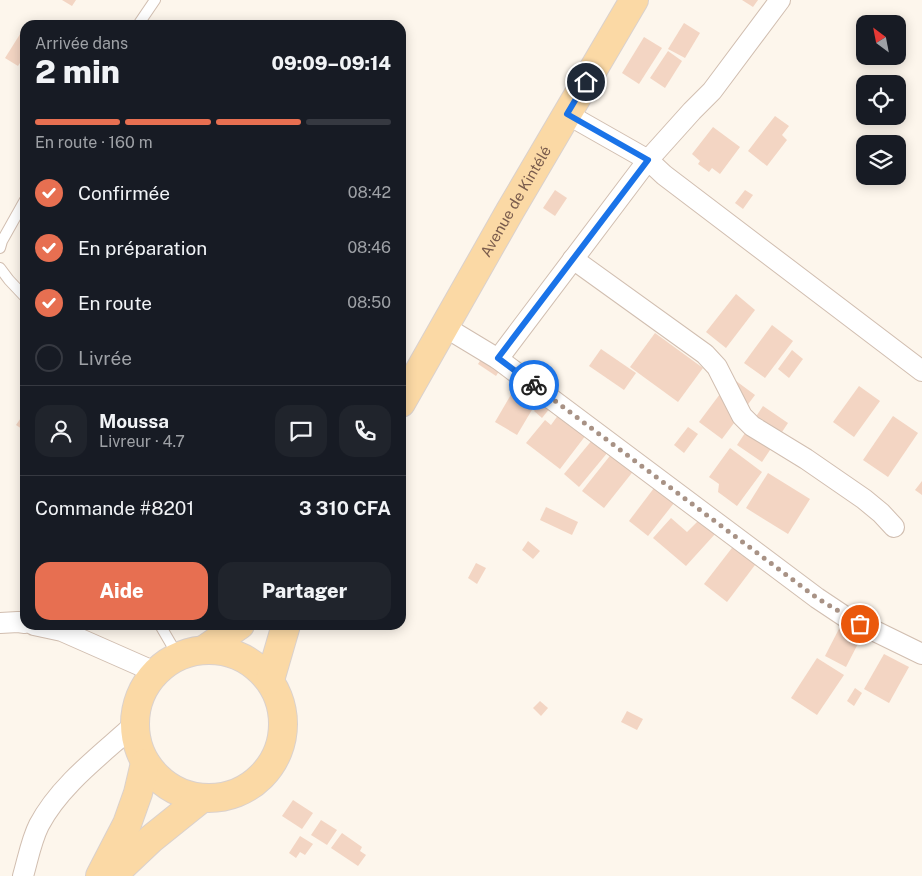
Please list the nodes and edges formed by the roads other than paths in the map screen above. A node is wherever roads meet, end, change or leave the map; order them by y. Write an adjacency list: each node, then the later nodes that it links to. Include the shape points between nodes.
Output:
1 (155, 0): 4 (lane)
2 (634, 0): 5 (main road, Avenue de Kintélé)
3 (780, 0): 6 (street, via 712,92)
4 (141, 20)
5 (567, 114): 6 (street); 12 (main road, Avenue de Kintélé)
6 (648, 160): 9 (street); 14 (street)
7 (20, 209): 8 (lane)
8 (0, 248)
9 (573, 260): 13 (street); 16 (street, via 705,354 718,367 742,416 752,426 864,499)
10 (0, 268): 11 (lane)
11 (20, 291)
12 (445, 326): 13 (street); 15 (main road, Avenue de Kintélé)
13 (498, 358): 24 (street, via 817,598 844,616)
14 (922, 371)
15 (406, 394)
16 (894, 527)
17 (20, 622): 18 (street)
18 (0, 623)
19 (57, 630): 26 (street)
20 (163, 630): 25 (lane)
21 (233, 630): 23 (main road)
22 (285, 630): 27 (main road)
23 (205, 649): 25 (main road); 27 (main road, via 230,651 253,662)
24 (922, 654)
25 (178, 656): 26 (main road)
26 (155, 672): 28 (main road, via 139,696)
27 (270, 680): 30 (main road, via 283,716 283,734 274,761 256,782 247,787 230,795)
28 (134, 725): 29 (main road, via 136,745); 31 (street, via 73,781 49,808 38,827)
29 (145, 763): 30 (main road, via 160,781 173,789); 32 (main road, via 127,824)
30 (202, 798): 33 (main road, via 150,839)
31 (23, 876)
32 (100, 876)
33 (112, 876)

